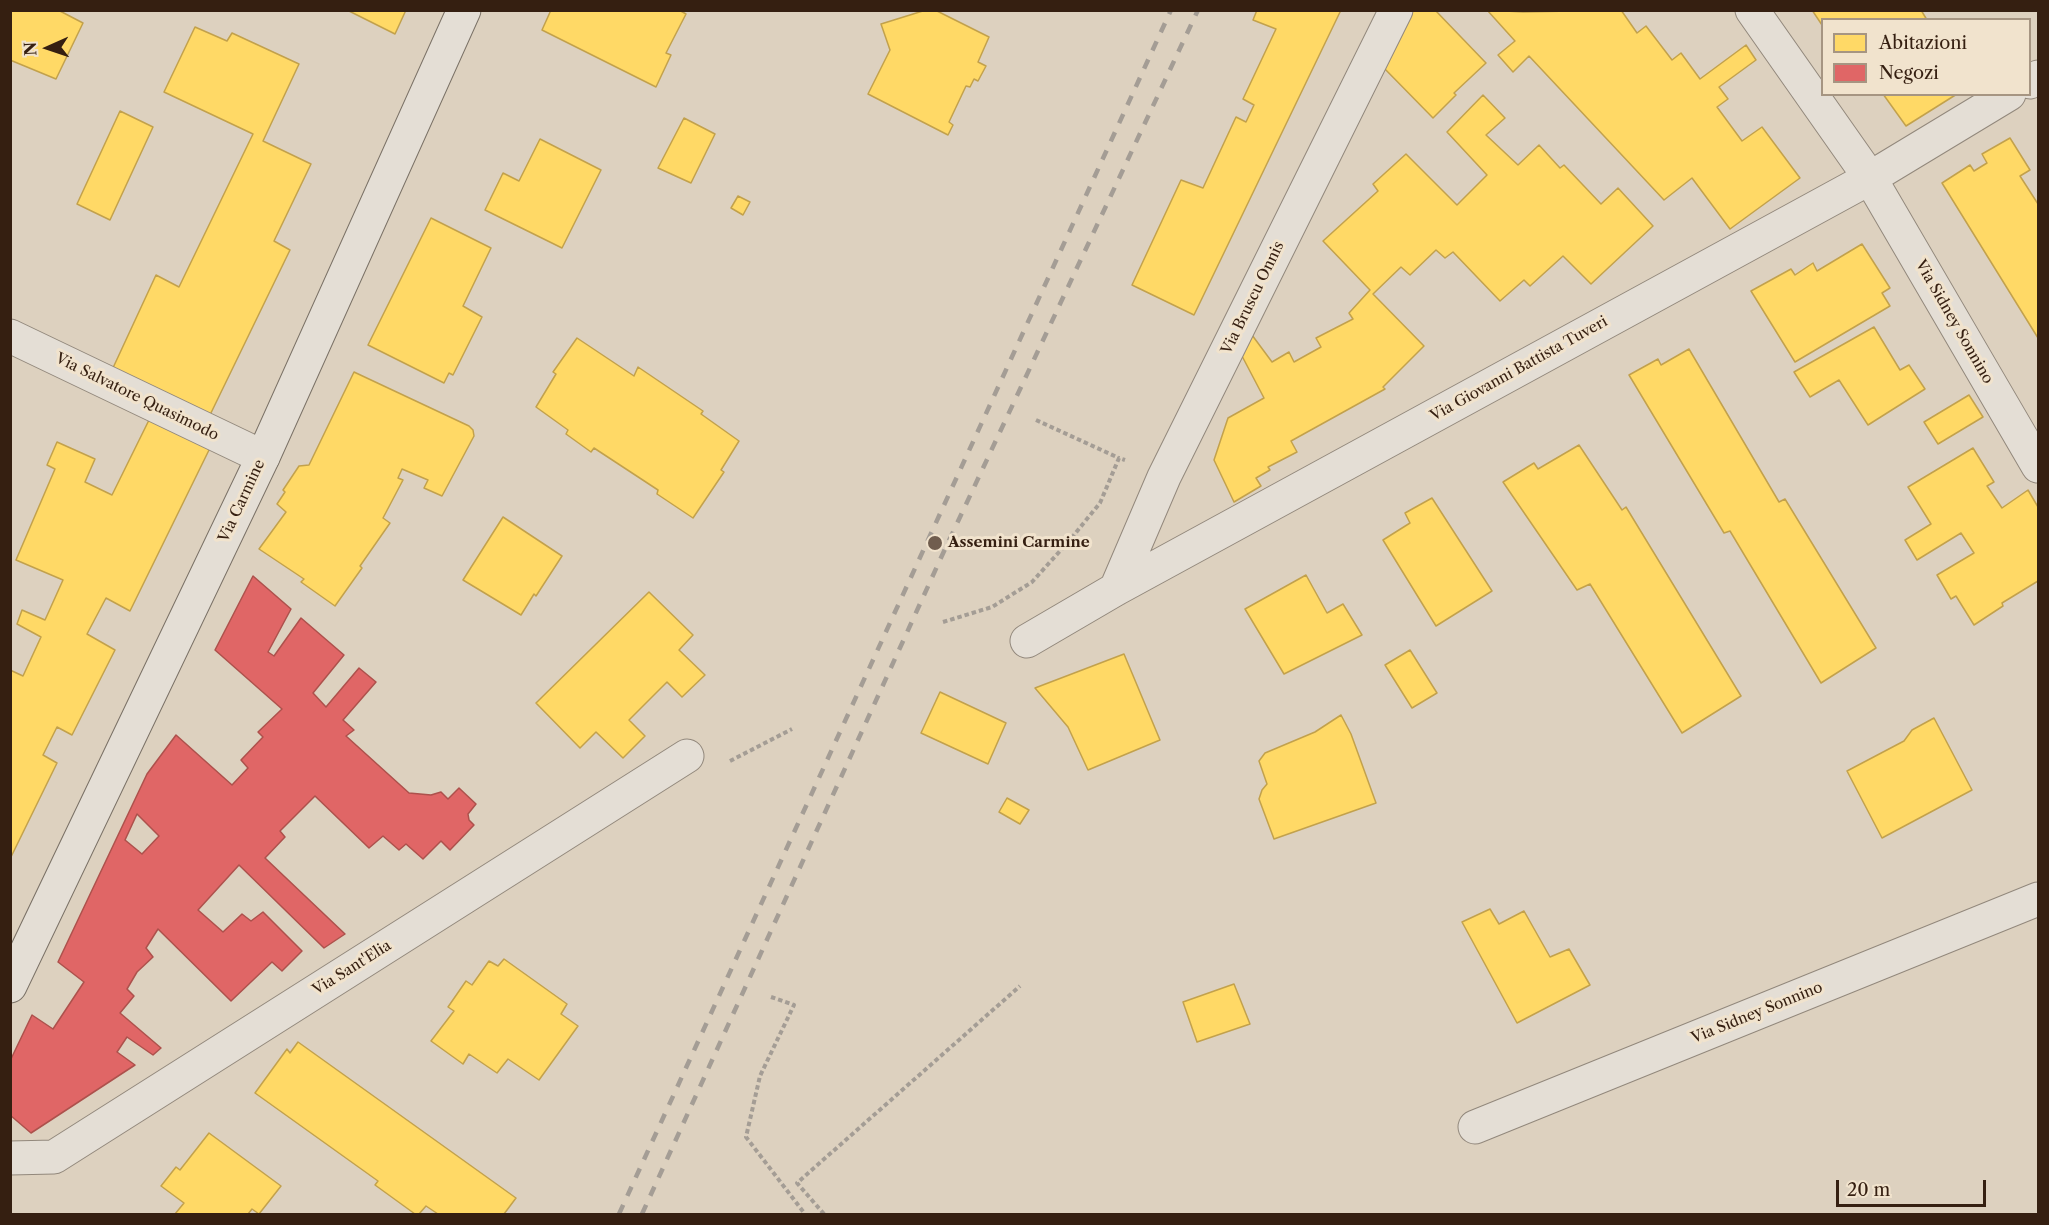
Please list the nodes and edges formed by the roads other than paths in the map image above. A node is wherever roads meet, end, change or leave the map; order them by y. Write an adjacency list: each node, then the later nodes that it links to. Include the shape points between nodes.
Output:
1 (464, 10): 7 (street, Via Carmine)
2 (1396, 10): 9 (street, Via Bruscu Onnis, via 1164,477)
3 (1752, 10): 5 (street, Via Sidney Sonnino)
4 (2006, 96): 5 (street, Via Giovanni Battista Tuveri)
5 (1870, 178): 8 (street, Via Sidney Sonnino); 9 (street, Via Giovanni Battista Tuveri)
6 (10, 336): 7 (street, Via Salvatore Quasimodo)
7 (263, 457): 13 (street, Via Carmine)
8 (2038, 466)
9 (1116, 589): 10 (street, Via Giovanni Battista Tuveri)
10 (1027, 641)
11 (687, 756): 15 (street, Via Sant'Elia, via 54,1157)
12 (2038, 899): 14 (street, Via Sidney Sonnino)
13 (10, 986)
14 (1475, 1127)
15 (10, 1158)

